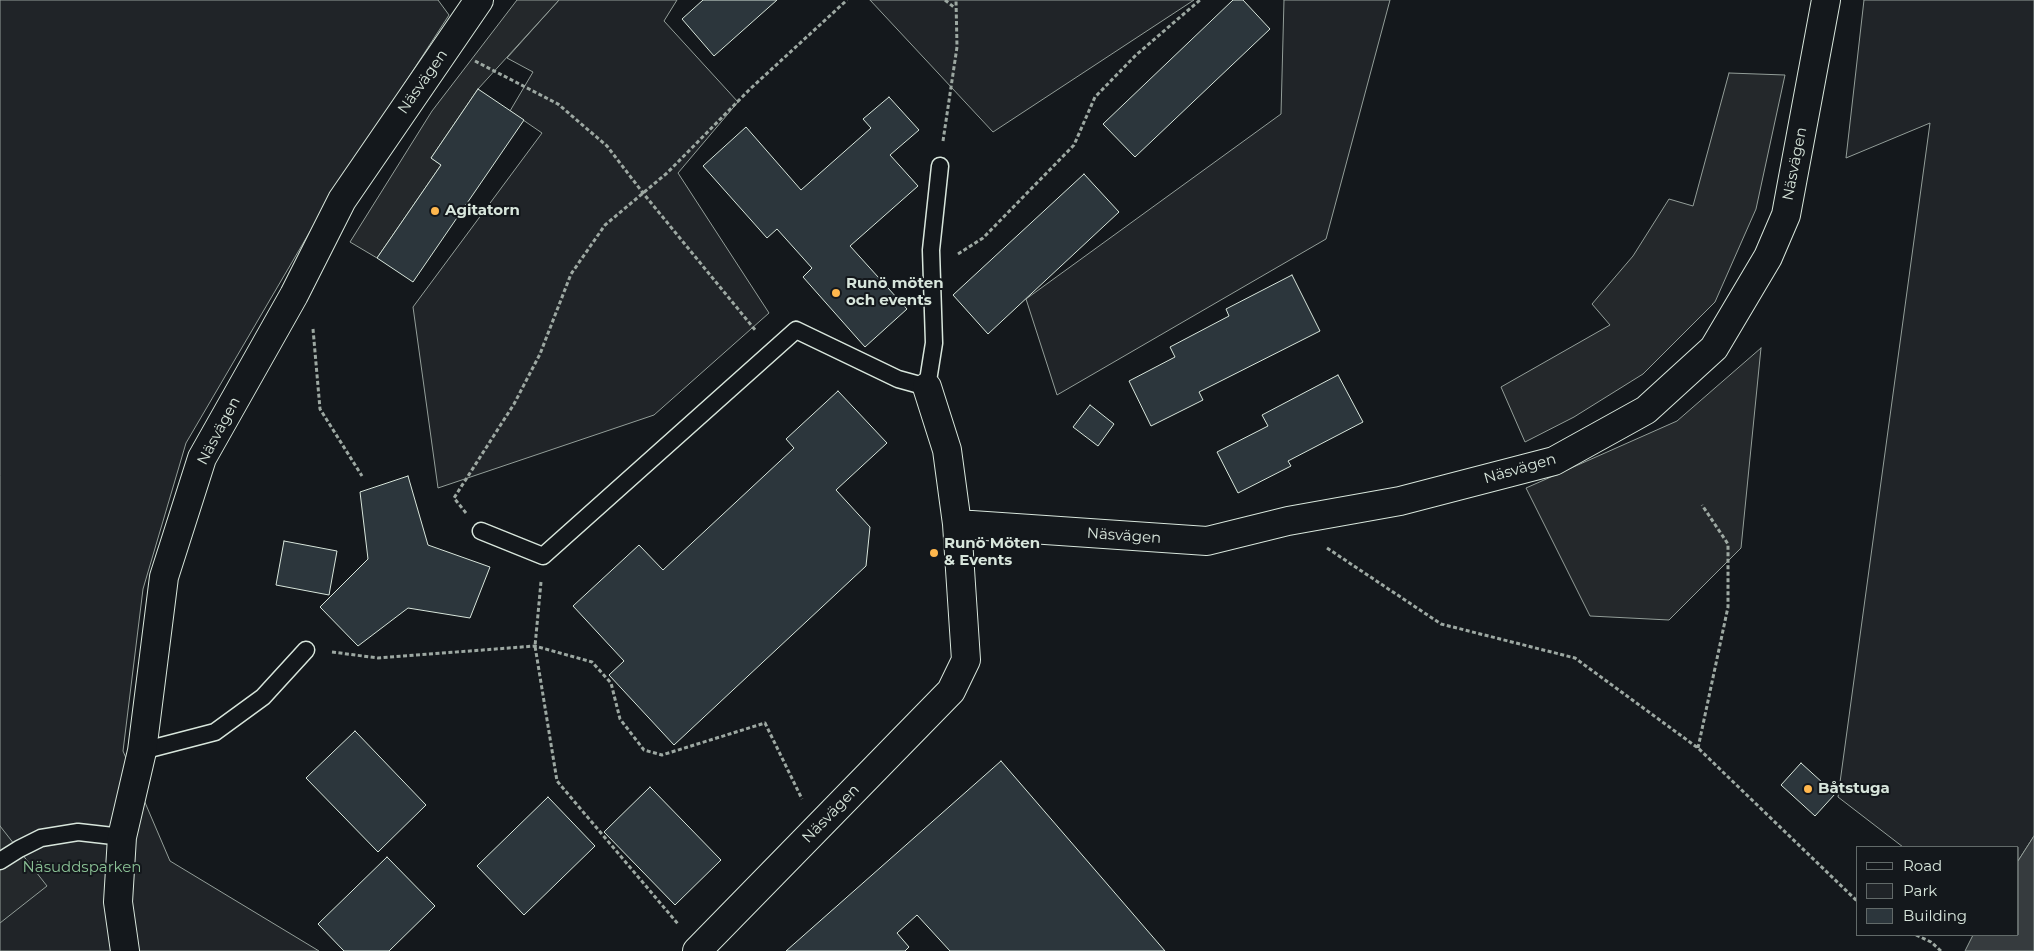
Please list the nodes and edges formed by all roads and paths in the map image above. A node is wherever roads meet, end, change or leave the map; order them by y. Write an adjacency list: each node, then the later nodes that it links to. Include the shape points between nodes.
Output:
1 (480, 0): 8 (street, Näsvägen)
2 (846, 0): 10 (path)
3 (945, 0): 7 (path)
4 (956, 0): 7 (path)
5 (1200, 0): 11 (path, via 1136,55 1095,97 1074,145 983,238)
6 (1826, 0): 17 (street, Näsvägen, via 1786,215 1768,257 1714,348 1646,410 1554,461 1400,501)
7 (956, 9): 9 (path, via 957,47)
8 (447, 48): 10 (path, via 558,104 607,146); 12 (street, Näsvägen, via 342,200)
9 (940, 166): 11 (lane, via 931,250)
10 (643, 193): 13 (path); 19 (path, via 605,225 570,274 535,362 514,404 454,498)
11 (932, 270): 14 (lane, via 934,343)
12 (294, 295): 15 (path, via 310,304 320,408); 24 (street, Näsvägen, via 202,458 164,577)
13 (773, 351): 14 (lane, via 796,330 898,379); 20 (lane)
14 (927, 388): 18 (street, Näsvägen, via 947,450)
15 (362, 476)
16 (1702, 505): 23 (path, via 1728,544 1728,607)
17 (1288, 521): 18 (street, Näsvägen, via 1207,541); 23 (path, via 1441,624 1575,658)
18 (957, 524): 25 (street, Näsvägen, via 966,660 951,691)
19 (481, 531): 20 (lane)
20 (544, 556): 21 (path)
21 (535, 646): 22 (path, via 378,658); 25 (path, via 592,662 611,683 620,719 644,750 662,755 765,723); 30 (path, via 557,781)
22 (306, 650): 24 (lane, via 264,697 215,732)
23 (1698, 748): 28 (path)
24 (142, 751): 26 (street, Näsvägen)
25 (816, 829): 30 (street, Näsvägen)
26 (122, 837): 27 (lane, via 78,832 41,838); 31 (street, Näsvägen, via 118,902)
27 (0, 861)
28 (1856, 900)
29 (1918, 936): 32 (path)
30 (698, 950)
31 (125, 951)
32 (1940, 951)

